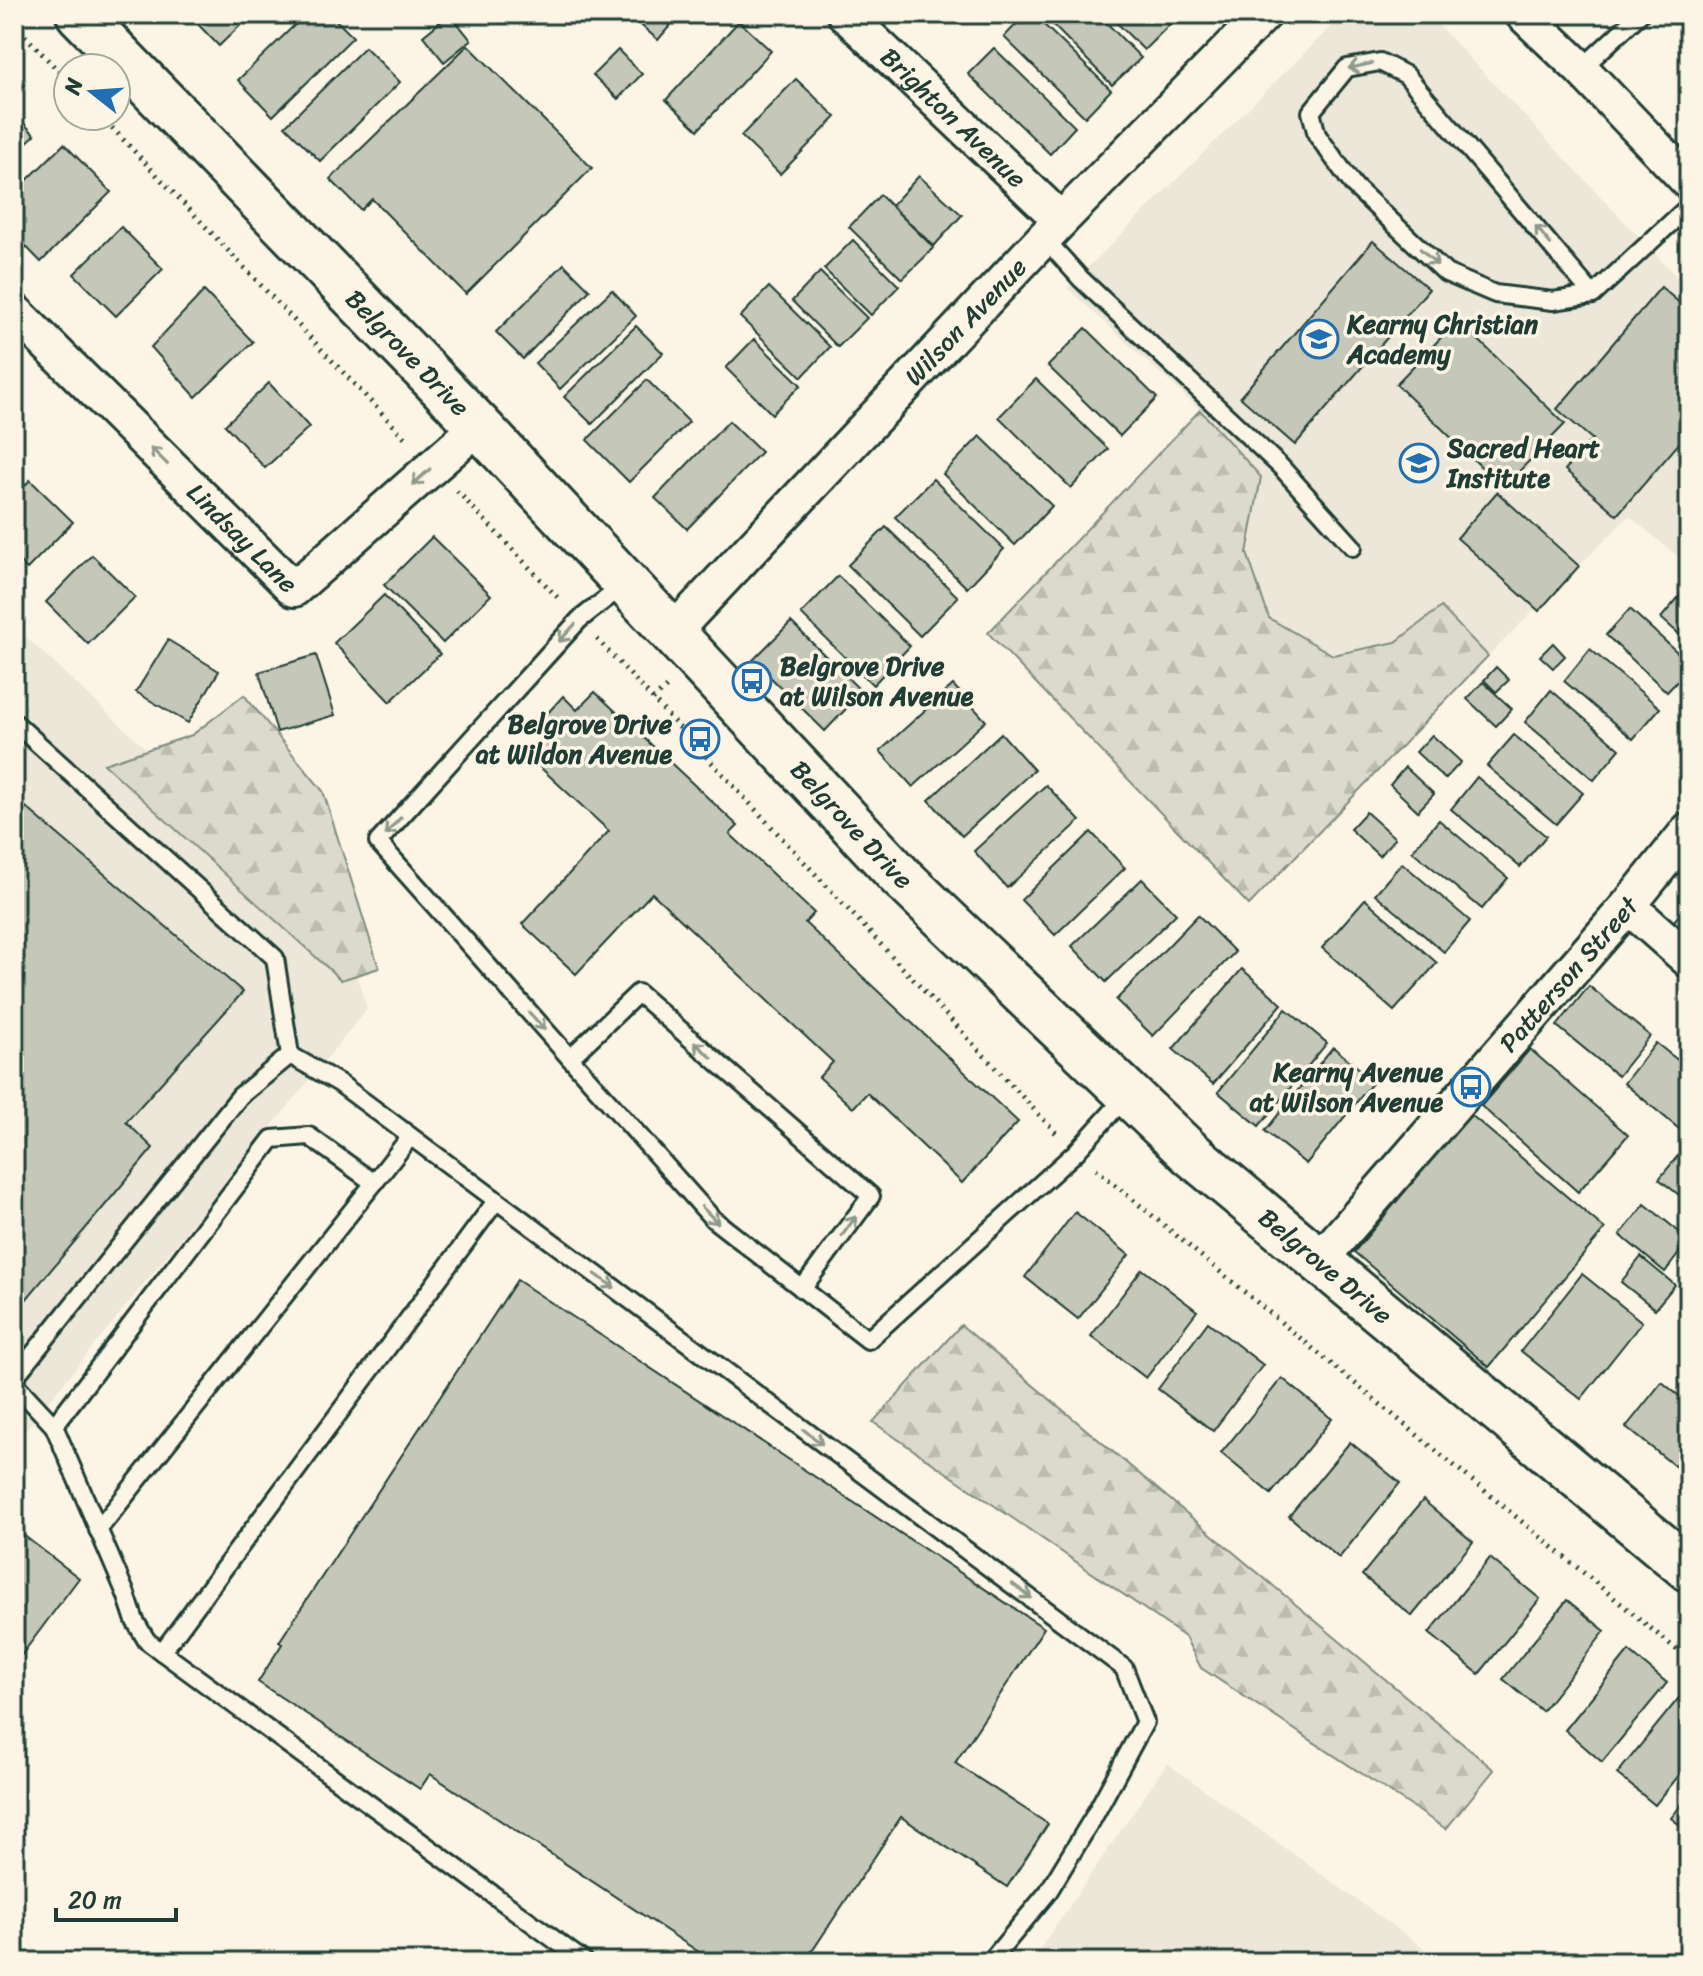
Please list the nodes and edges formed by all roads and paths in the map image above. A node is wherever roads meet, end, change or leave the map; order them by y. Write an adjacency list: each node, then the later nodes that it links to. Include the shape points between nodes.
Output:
1 (79, 14): 14 (street, Belgrove Drive)
2 (845, 14): 11 (street, Brighton Avenue)
3 (1264, 14): 11 (street, Wilson Avenue)
4 (1523, 14): 8 (street)
5 (1640, 14): 8 (lane)
6 (14, 24): 7 (path)
7 (52, 64)
8 (1581, 69): 9 (street)
9 (1689, 182)
10 (1689, 206): 12 (lane)
11 (1053, 230): 15 (lane, via 1081,279 1281,467); 17 (street, Wilson Avenue)
12 (1593, 295): 12 (lane, one-way to 12, via 1406,75 1380,62 1347,68 1311,112 1317,135 1354,186 1446,273 1495,294 1553,301)
13 (14, 311): 14 (street, Lindsay Lane, one-way to 13, via 294,589)
14 (479, 426): 16 (street, Belgrove Drive)
15 (1353, 547)
16 (626, 583): 17 (street, Belgrove Drive); 23 (lane, one-way to 23, via 579,620 378,842)
17 (672, 633): 24 (street, Belgrove Drive, via 900,876)
18 (14, 722): 22 (lane, via 275,958)
19 (1689, 830): 20 (street, Patterson Street)
20 (1628, 906): 21 (street); 28 (street, Patterson Street)
21 (1689, 960)
22 (290, 1055): 25 (lane, via 339,1083); 30 (lane, via 240,1096)
23 (570, 1058): 29 (lane, one-way to 29, via 713,1219); 29 (lane, one-way to 23, via 871,1196 638,993)
24 (1129, 1094): 28 (street, Belgrove Drive); 29 (lane, via 1076,1152 868,1340)
25 (410, 1137): 26 (lane); 27 (lane)
26 (374, 1183): 31 (lane, via 309,1136 272,1139); 32 (lane)
27 (496, 1201): 34 (lane); 36 (lane, one-way to 36, via 1124,1668 1145,1722 1048,1892)
28 (1319, 1261): 33 (street, Belgrove Drive)
29 (802, 1289)
30 (14, 1380): 31 (lane)
31 (54, 1426): 32 (lane)
32 (98, 1530): 34 (lane, via 135,1621 147,1641)
33 (1689, 1569)
34 (162, 1652): 35 (lane)
35 (585, 1962)
36 (990, 1962)

